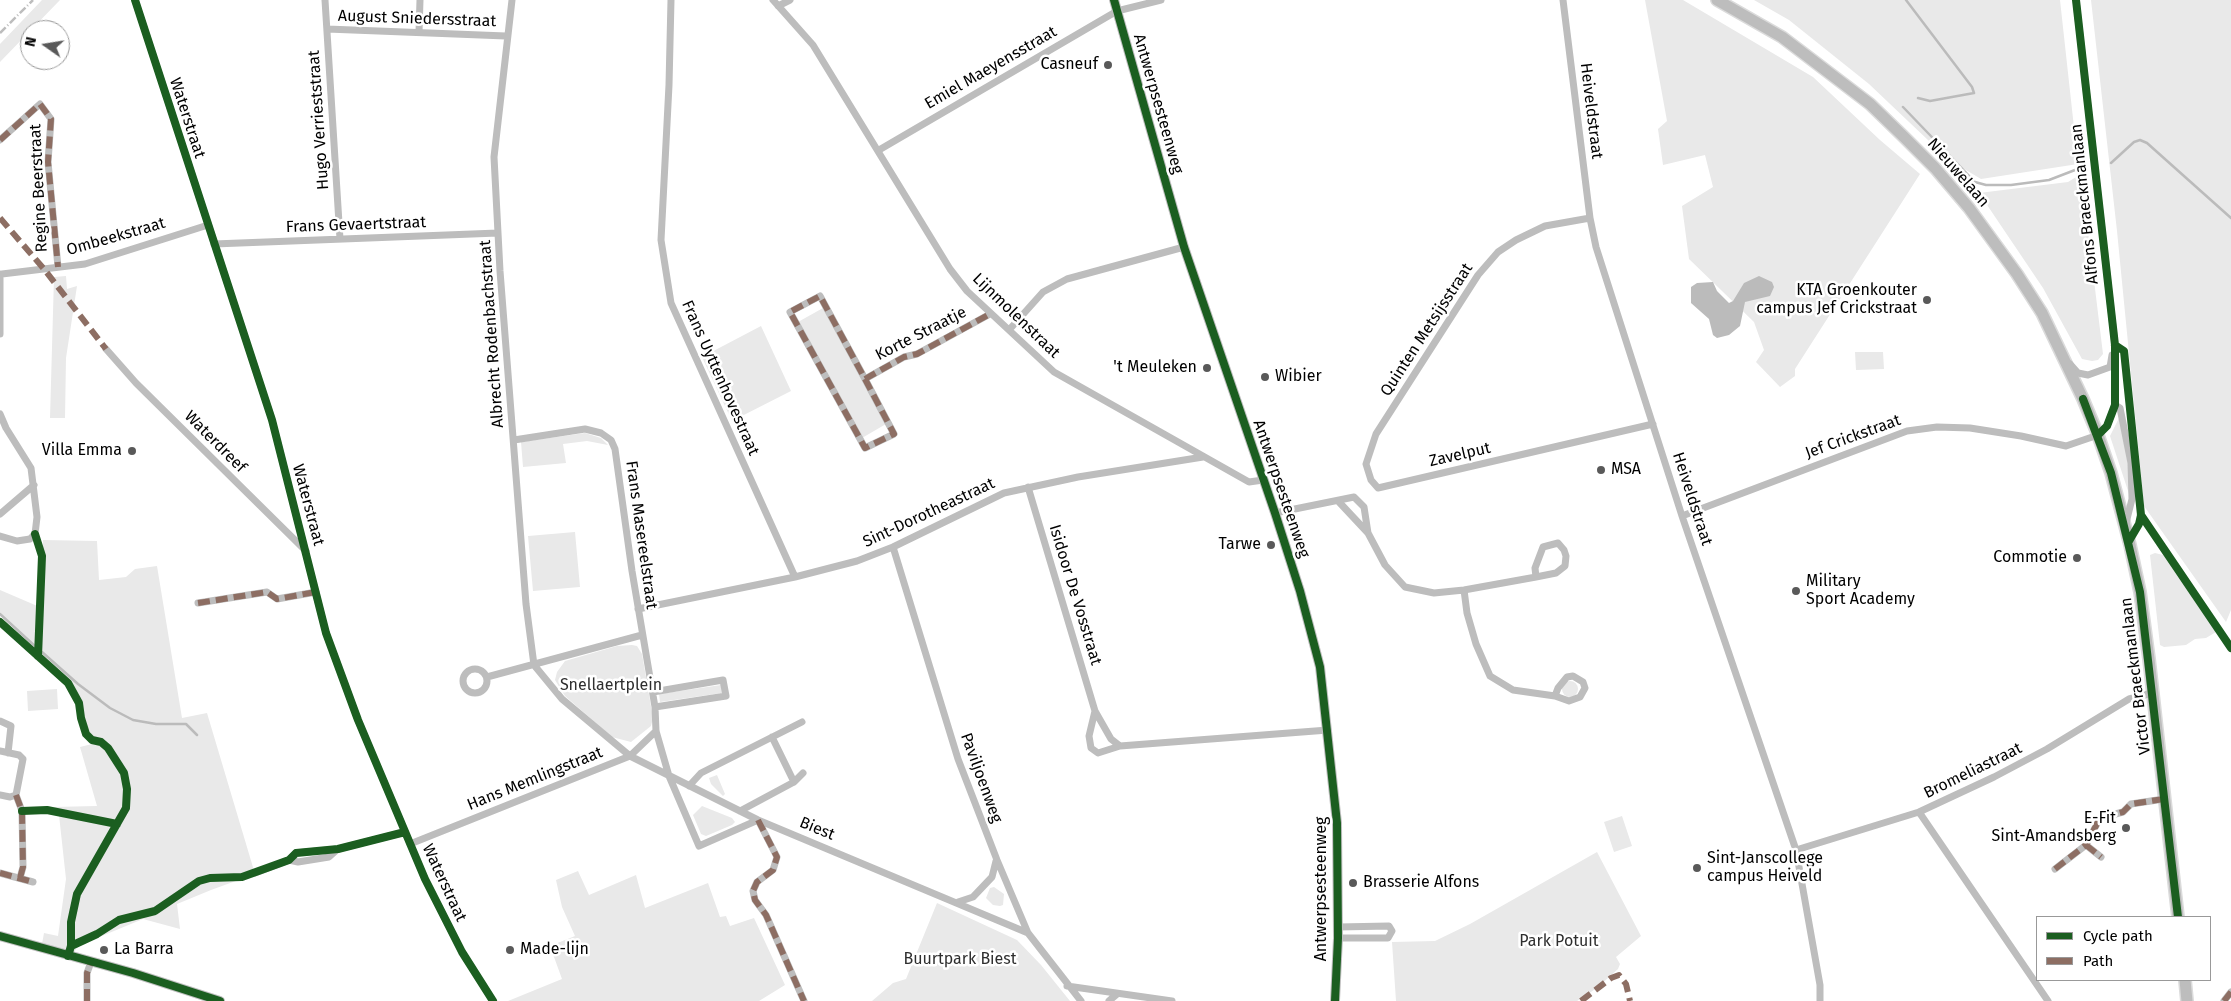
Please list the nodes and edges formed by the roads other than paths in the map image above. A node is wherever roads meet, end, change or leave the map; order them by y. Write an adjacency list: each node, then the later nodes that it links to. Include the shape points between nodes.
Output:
1 (135, 0): 20 (street, Waterstraat)
2 (325, 0): 14 (street, Hugo Verrieststraat)
3 (420, 0): 15 (street)
4 (512, 0): 16 (street, Albrecht Rodenbachstraat)
5 (671, 0): 54 (street, Frans Uyttenhovestraat, via 670,85 661,240 671,303)
6 (790, 0): 12 (street, Lijnmolenstraat)
7 (1114, 0): 13 (main road, Antwerpsesteenweg)
8 (1161, 0): 13 (street, Emiel Maeyensstraat)
9 (1563, 0): 19 (street, Heiveldstraat)
10 (1717, 0): 32 (main road, Nieuwelaan, via 1782,37 1826,70 1870,104 1935,168 2017,274 2042,313)
11 (2076, 0): 30 (street, Alfons Braeckmanlaan)
12 (775, 3): 18 (street, Lijnmolenstraat, via 812,45)
13 (1117, 11): 18 (street, Emiel Maeyensstraat); 24 (main road, Antwerpsesteenweg)
14 (326, 29): 15 (street, August Sniedersstraat); 22 (street, Hugo Verrieststraat)
15 (419, 32): 16 (street, August Sniedersstraat)
16 (506, 36): 21 (street, Albrecht Rodenbachstraat, via 494,157)
17 (0, 140): 25 (street, Regine Beerstraat, via 40,104 51,118 48,162)
18 (879, 150): 27 (street, Lijnmolenstraat, via 950,269)
19 (1590, 218): 36 (street, Heiveldstraat, via 1596,247); 44 (street, Quinten Metsijsstraat, via 1544,226 1516,240 1498,252 1478,275 1376,434 1366,464)
20 (208, 225): 23 (street, Waterstraat); 25 (street, Ombeekstraat, via 85,264)
21 (498, 233): 22 (street, Frans Gevaertstraat); 39 (street, Albrecht Rodenbachstraat)
22 (340, 239): 23 (street, Frans Gevaertstraat)
23 (214, 244): 53 (street, Waterstraat, via 272,420)
24 (1184, 247): 28 (street, via 1067,279 1043,292); 41 (main road, Antwerpsesteenweg)
25 (58, 267): 26 (street, Ombeekstraat)
26 (1, 274): 29 (street)
27 (990, 314): 28 (street, Lijnmolenstraat); 33 (street, Korte Straatje)
28 (1009, 330): 40 (street, Lijnmolenstraat, via 1054,372)
29 (0, 334)
30 (2114, 345): 32 (street, Alfons Braeckmanlaan, via 2110,367 2100,372 2078,373); 34 (street, Alfons Braeckmanlaan)
31 (106, 349): 53 (street, Waterdreef)
32 (2065, 359): 38 (main road, Nieuwelaan)
33 (865, 378): 33 (street, Korte Straatje, via 820,296 790,312 865,448 894,434)
34 (2115, 405): 38 (street, Alfons Braeckmanlaan, via 2107,426); 49 (street, Alfons Braeckmanlaan, via 2120,408 2131,463 2132,498)
35 (0, 414): 37 (street)
36 (1652, 424): 44 (street, Zavelput); 48 (street, Heiveldstraat)
37 (3, 431): 42 (street, via 31,468)
38 (2098, 435): 48 (street, Jef Crickstraat, via 2066,446 1970,428 1937,427 1907,431); 49 (main road, Victor Braeckmanlaan)
39 (514, 440): 59 (street, Frans Masereelstraat, via 585,429 601,433 611,440 615,449); 61 (street, Albrecht Rodenbachstraat, via 526,604)
40 (1203, 457): 41 (street, Lijnmolenstraat, via 1249,482); 43 (street, Sint-Dorotheastraat)
41 (1264, 480): 46 (main road, Antwerpsesteenweg)
42 (34, 485): 47 (street); 51 (street, via 35,534 25,541)
43 (1028, 488): 52 (street, Sint-Dorotheastraat, via 1004,493); 67 (street, Isidoor De Vosstraat)
44 (1378, 488)
45 (1339, 502): 46 (street); 50 (street); 50 (street, via 1354,497 1364,507)
46 (1275, 513): 70 (main road, Antwerpsesteenweg, via 1320,667)
47 (0, 514)
48 (1682, 516): 89 (street, Heiveldstraat)
49 (2125, 526): 64 (main road, Victor Braeckmanlaan, via 2140,592)
50 (1368, 533): 56 (street, via 1385,565 1405,587 1434,593)
51 (0, 536)
52 (893, 547): 54 (street, Sint-Dorotheastraat, via 857,561); 91 (street, Paviljoenweg, via 958,760)
53 (306, 552): 57 (street, Waterstraat)
54 (794, 577): 59 (street, Sint-Dorotheastraat)
55 (1536, 578): 55 (street, via 1556,573 1565,566 1564,550 1558,543 1543,547 1535,568); 56 (street)
56 (1464, 590): 65 (street, via 1476,644 1490,676 1513,690)
57 (316, 592): 58 (street, via 277,599 267,592); 86 (street, Waterstraat, via 329,642)
58 (198, 603)
59 (638, 609): 60 (street, Frans Masereelstraat)
60 (642, 635): 61 (street); 63 (street, Frans Masereelstraat)
61 (534, 665): 62 (street); 75 (street, via 562,699)
62 (487, 677)
63 (653, 692): 66 (street, Frans Masereelstraat); 66 (street, via 723,680 726,696)
64 (2152, 693): 82 (main road, Victor Braeckmanlaan); 84 (street, Bromeliastraat, via 2129,699 2047,749)
65 (1555, 696)
66 (655, 707): 71 (street, Frans Masereelstraat)
67 (1095, 711): 73 (street, Isidoor De Vosstraat, via 1105,732); 73 (street, via 1089,736 1092,748 1098,753)
68 (0, 720): 74 (street, via 11,726)
69 (802, 722): 72 (street)
70 (1328, 730): 73 (street); 99 (main road, Antwerpsesteenweg, via 1337,823)
71 (656, 731): 75 (street); 77 (street, Frans Masereelstraat)
72 (772, 737): 78 (street); 79 (street, via 701,773)
73 (1120, 746)
74 (4, 752): 81 (street, via 23,759)
75 (630, 756): 77 (street); 87 (street, Hans Memlingstraat)
76 (803, 773): 78 (street)
77 (669, 776): 79 (street, Biest); 85 (street, Frans Masereelstraat, via 699,846)
78 (794, 782): 83 (street)
79 (689, 786): 83 (street, Biest)
80 (0, 795): 81 (street)
81 (16, 795): 95 (street, via 22,811 23,867)
82 (2164, 799): 88 (street, via 2131,804 2123,812 2100,818); 98 (main road, Victor Braeckmanlaan)
83 (740, 811): 85 (street, Biest)
84 (1919, 812): 89 (street, Bromeliastraat); 117 (street)
85 (758, 820): 97 (street, Biest); 111 (street, via 777,857 773,870 757,882 753,891 755,900 766,915)
86 (405, 832): 87 (street, Waterstraat); 93 (street, via 338,849 296,853 289,860)
87 (410, 844): 110 (street, Waterstraat, via 462,952)
88 (2086, 845): 90 (street); 92 (street)
89 (1796, 850): 116 (street, Heiveldstraat, via 1820,985)
90 (2101, 857)
91 (996, 860): 97 (street, via 992,876 973,897); 100 (street, Paviljoenweg)
92 (2055, 869)
93 (255, 873)
94 (0, 874): 95 (street)
95 (20, 878): 96 (street)
96 (33, 882)
97 (958, 902): 100 (street, Biest)
98 (2178, 916)
99 (1338, 927): 102 (main road, Antwerpsesteenweg); 102 (street, via 1389,926 1392,931 1388,938)
100 (1028, 933): 105 (street, Paviljoenweg)
101 (0, 936): 103 (main road)
102 (1338, 938): 115 (main road, Antwerpsesteenweg)
103 (91, 962): 108 (street, via 87,973); 109 (main road)
104 (2184, 981): 118 (main road)
105 (1068, 986): 107 (street); 112 (street, Paviljoenweg)
106 (2231, 992): 119 (street)
107 (1117, 994): 113 (street); 114 (street)
108 (87, 1001)
109 (220, 1001)
110 (493, 1001)
111 (804, 1001)
112 (1081, 1001)
113 (1109, 1001)
114 (1172, 1001)
115 (1334, 1001)
116 (1820, 1001)
117 (2048, 1001)
118 (2187, 1001)
119 (2224, 1001)

